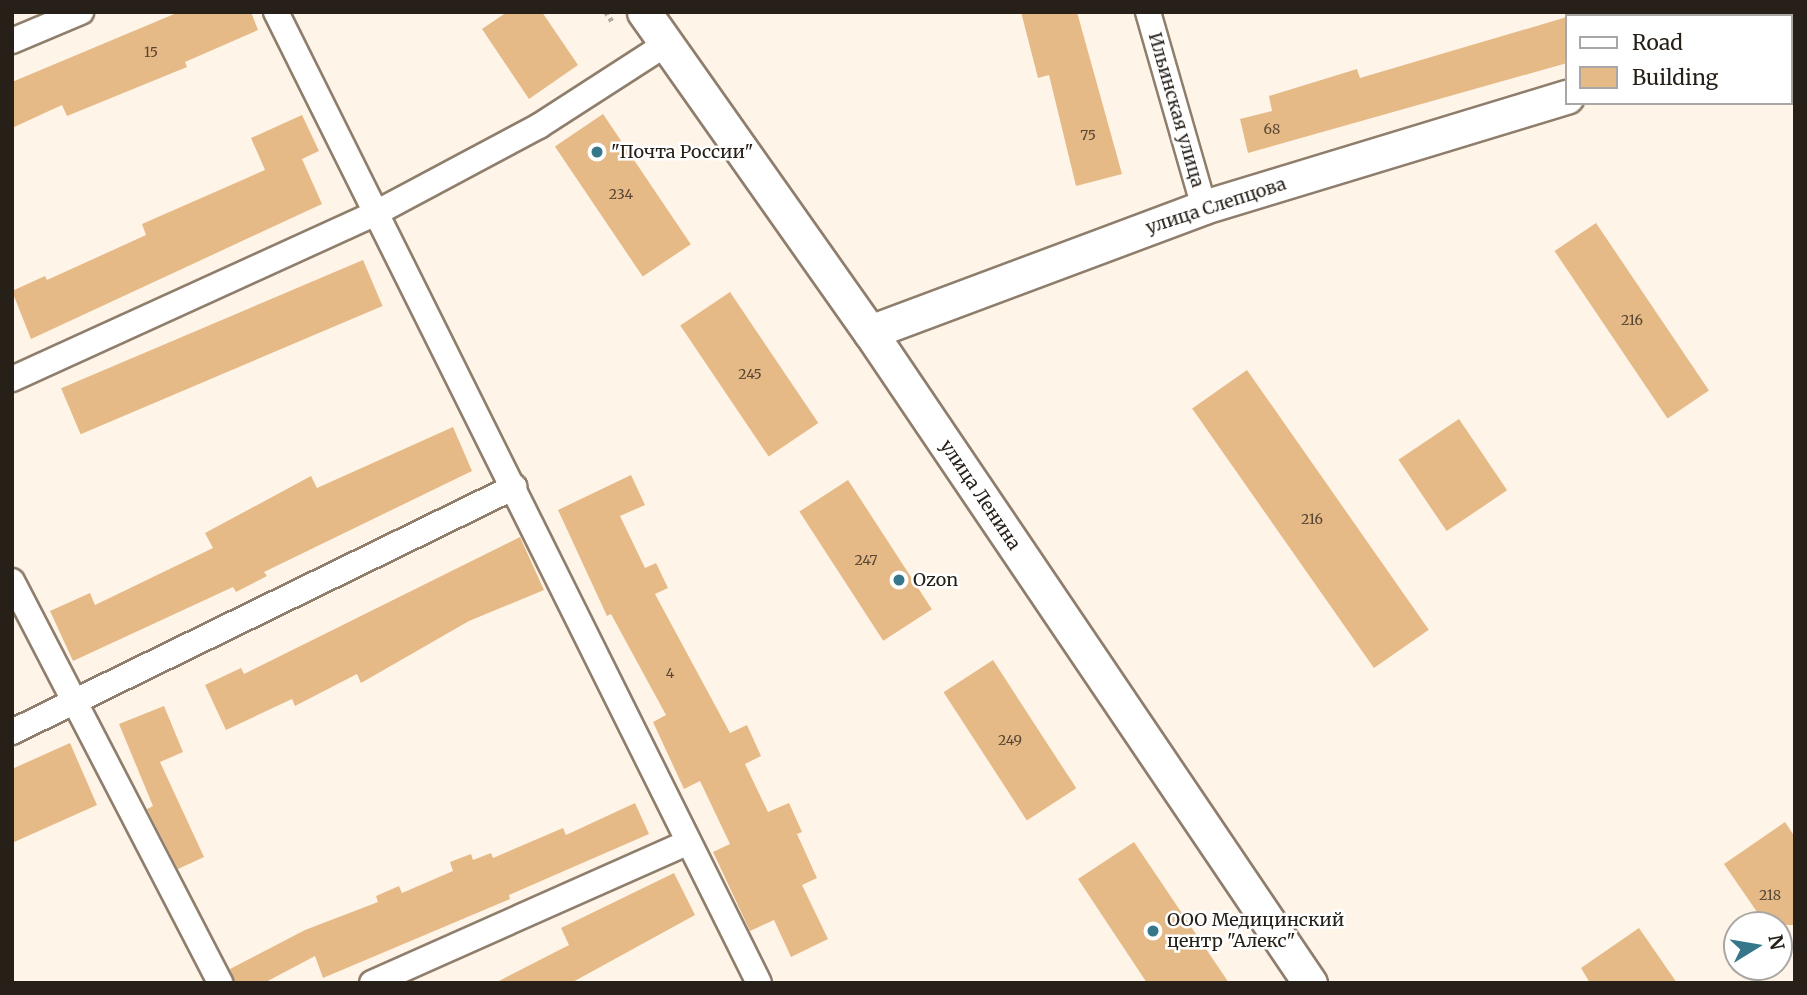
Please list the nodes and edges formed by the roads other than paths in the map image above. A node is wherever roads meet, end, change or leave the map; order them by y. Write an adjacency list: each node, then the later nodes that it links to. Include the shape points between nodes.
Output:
1 (81, 12): 5 (street)
2 (276, 12): 9 (street)
3 (644, 12): 6 (main road, улица Ленина)
4 (1148, 12): 8 (street, Ильинская улица)
5 (12, 41)
6 (666, 44): 9 (street, via 539,126); 10 (main road, улица Ленина)
7 (1566, 97): 8 (main road, улица Слепцова)
8 (1204, 207): 10 (main road, улица Слепцова)
9 (376, 212): 11 (street); 12 (street)
10 (870, 332): 20 (main road, улица Ленина)
11 (12, 379)
12 (514, 487): 14 (street); 16 (street)
13 (12, 581): 14 (street)
14 (77, 702): 15 (street); 17 (street)
15 (12, 732)
16 (687, 843): 18 (street); 19 (street)
17 (220, 983)
18 (372, 983)
19 (759, 983)
20 (1310, 983)

